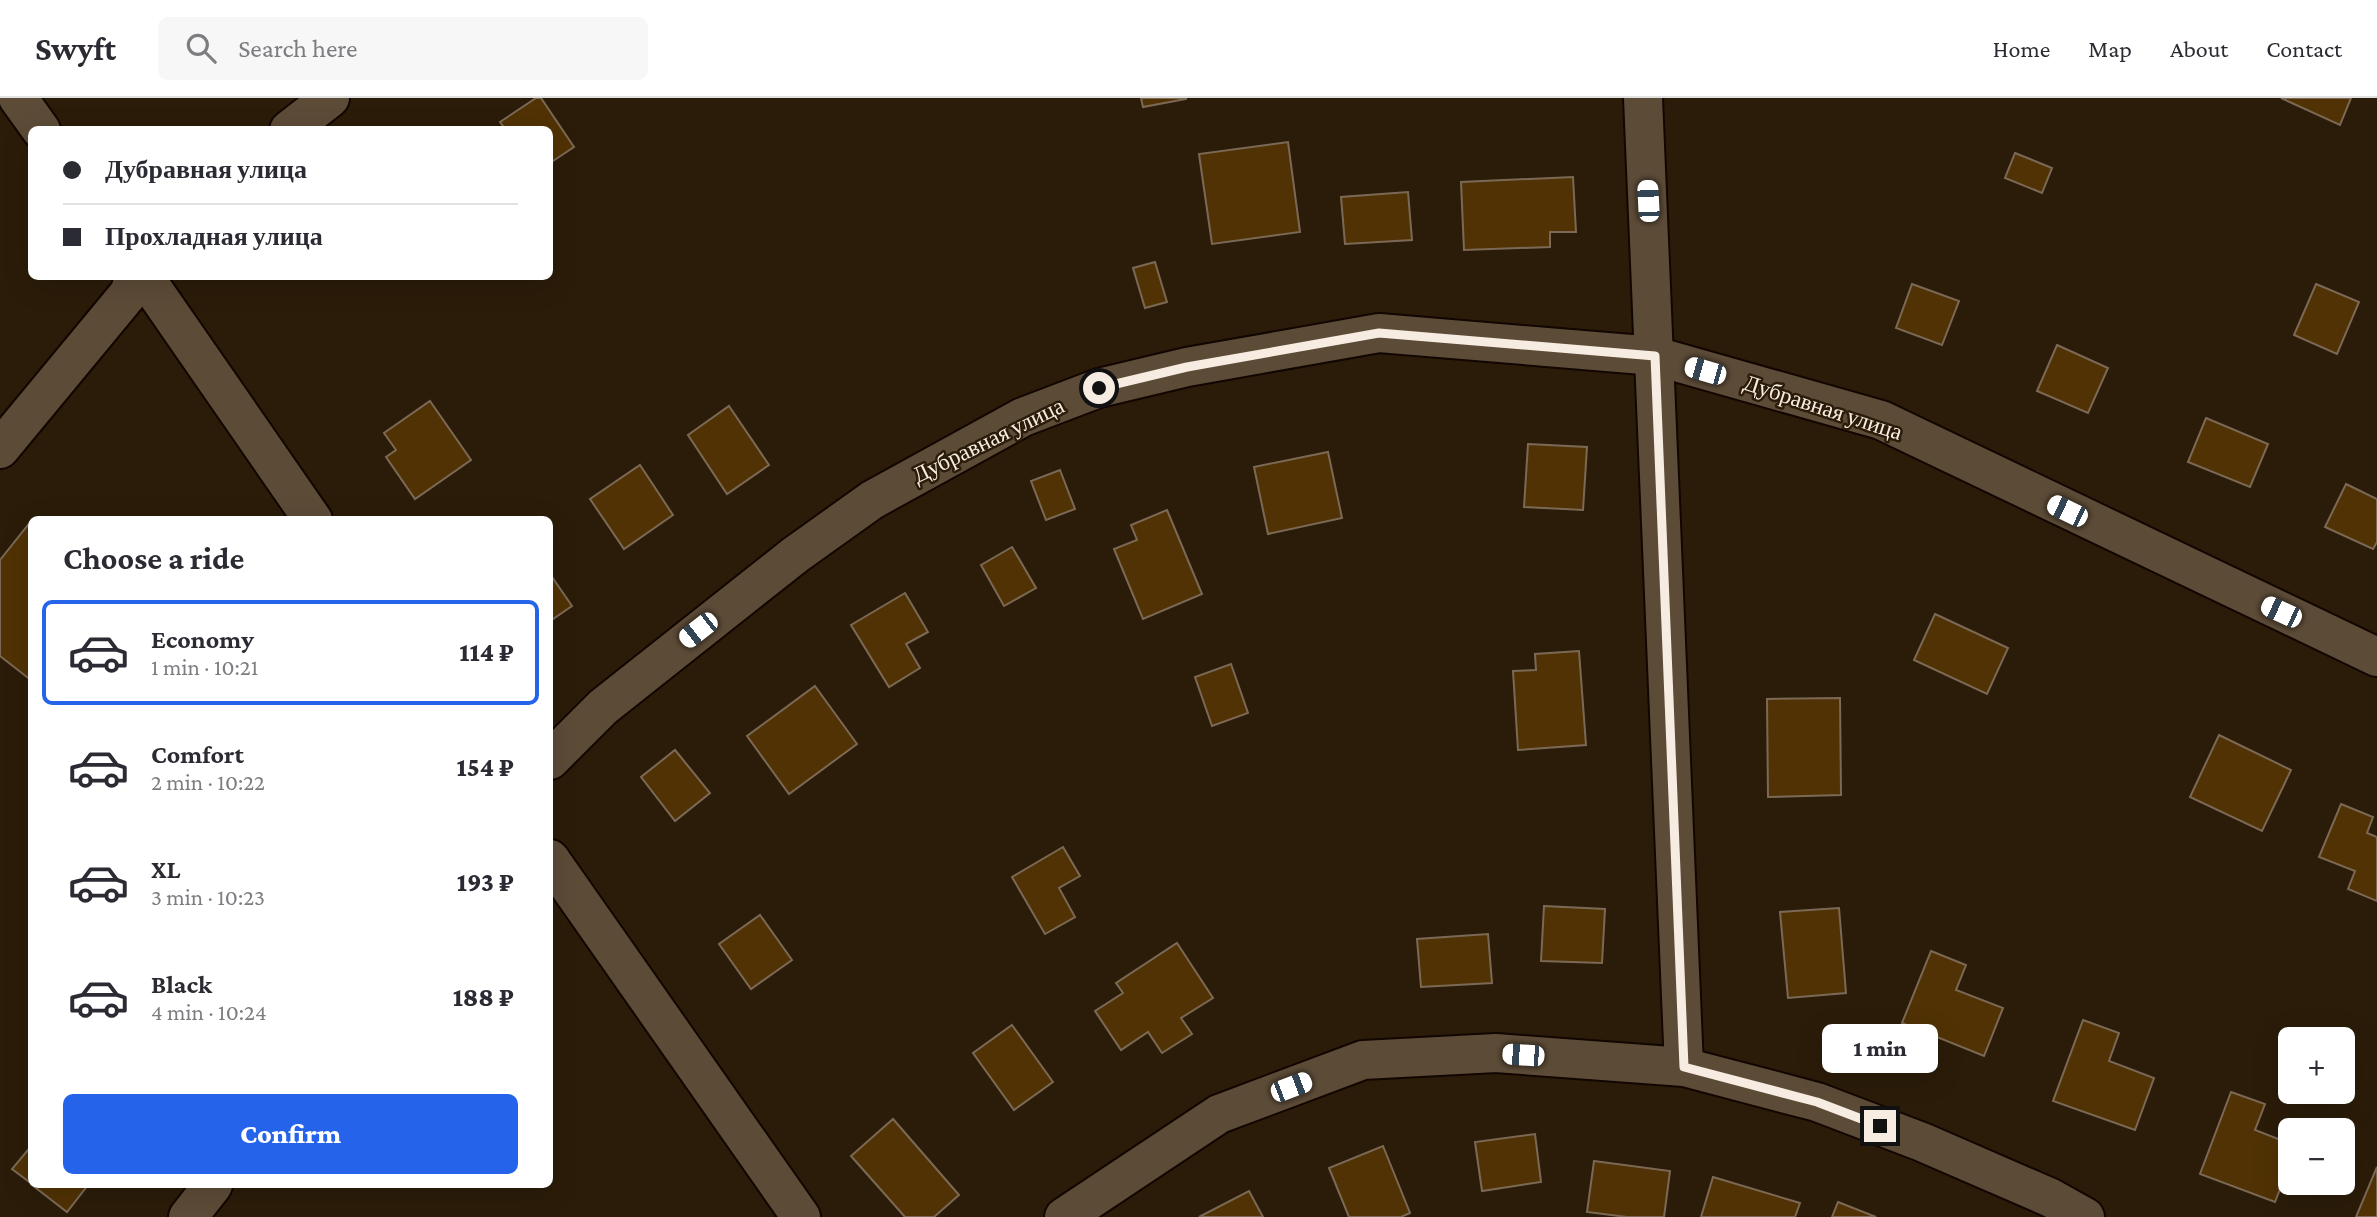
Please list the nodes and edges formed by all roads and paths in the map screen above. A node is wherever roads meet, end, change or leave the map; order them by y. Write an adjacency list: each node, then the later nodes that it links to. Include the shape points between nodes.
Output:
1 (18, 98): 4 (street)
2 (330, 98): 5 (street)
3 (1643, 98): 8 (street)
4 (38, 126)
5 (294, 126)
6 (134, 280): 9 (street, via 129,293)
7 (147, 280): 10 (street)
8 (1655, 356): 11 (street, Дубравная улица, via 1881,420); 12 (street, Дубравная улица, via 1379,333 1187,367 1099,388 1024,417 872,500 663,657); 14 (street)
9 (0, 449)
10 (310, 516)
11 (2377, 657)
12 (553, 757)
13 (553, 863): 17 (street)
14 (1684, 1067): 18 (street, via 1496,1053 1363,1060 1219,1114); 19 (street, via 1817,1102 1922,1142)
15 (211, 1188): 16 (street)
16 (188, 1217)
17 (802, 1217)
18 (1064, 1217)
19 (2085, 1217)

